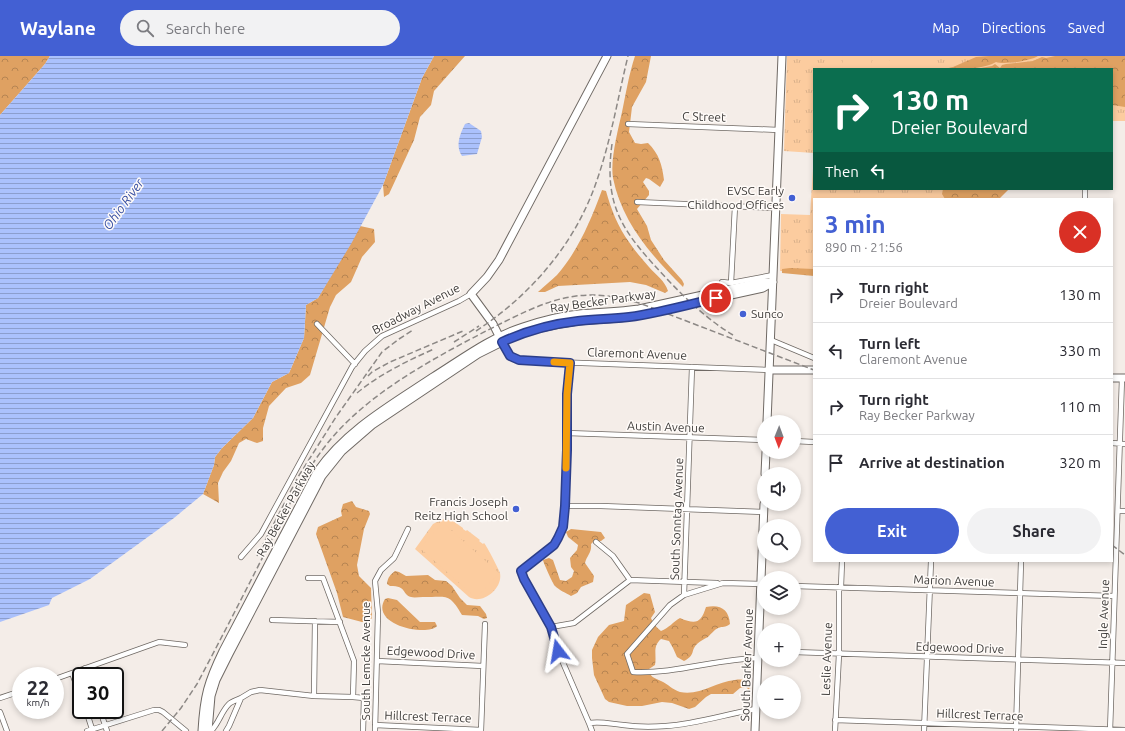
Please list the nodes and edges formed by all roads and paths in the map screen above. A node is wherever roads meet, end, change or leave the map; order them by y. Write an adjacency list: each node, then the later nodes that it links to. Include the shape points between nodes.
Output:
1 (782, 56): 4 (main road)
2 (606, 58): 11 (main road, Broadway Avenue, via 499,260)
3 (628, 124): 4 (street, C Street)
4 (779, 130): 7 (main road)
5 (637, 202): 6 (street)
6 (735, 206): 7 (street); 10 (street)
7 (776, 208): 8 (main road)
8 (773, 278): 10 (street); 13 (main road, Ray Becker Parkway, via 639,309 559,317 523,327); 14 (main road)
9 (722, 282): 10 (street)
10 (731, 283)
11 (471, 294): 13 (main road, Claremont Avenue, via 493,324); 17 (street, Broadway Avenue, via 382,336)
12 (317, 324): 17 (street)
13 (500, 339): 16 (street, Claremont Avenue, via 510,356 519,360); 95 (main road, Ray Becker Parkway, via 475,349 369,420 337,446 322,464 213,672 204,698); 96 (main road, Ray Becker Parkway, via 372,425 342,450 328,468 316,486 216,680 210,704)
14 (771, 340): 15 (street); 19 (main road)
15 (813, 358)
16 (570, 363): 18 (street, Claremont Avenue); 24 (street)
17 (354, 364): 37 (street, Broadway Avenue, via 261,534)
18 (692, 367): 19 (street, Claremont Avenue); 25 (street, South Sonntag Avenue)
19 (770, 370): 20 (main road, Claremont Avenue); 23 (main road)
20 (813, 370)
21 (1113, 378): 22 (main road)
22 (1124, 378): 29 (street, Ingle Avenue)
23 (768, 415)
24 (567, 433): 25 (street, Austin Avenue); 30 (street)
25 (690, 438): 26 (street, Austin Avenue); 31 (street, South Sonntag Avenue)
26 (757, 440)
27 (801, 441): 28 (street)
28 (813, 442)
29 (1122, 444): 32 (street, Ingle Avenue)
30 (565, 506): 31 (street); 57 (street, via 563,527 558,538 547,551 521,571)
31 (687, 510): 34 (street); 44 (street, South Sonntag Avenue)
32 (1118, 511): 33 (street); 52 (street, Ingle Avenue)
33 (1125, 511)
34 (764, 512): 41 (main road, South Barker Avenue)
35 (408, 529): 64 (street, South Lemcke Avenue, via 397,552 375,581 378,613)
36 (596, 542): 43 (street, via 613,556)
37 (241, 557)
38 (842, 562): 48 (street, Leslie Avenue)
39 (931, 562): 49 (street)
40 (1021, 562): 50 (street)
41 (763, 571)
42 (308, 578): 55 (street, via 323,578)
43 (630, 580): 44 (street); 57 (street, via 574,623)
44 (685, 582): 45 (street); 51 (street, South Sonntag Avenue)
45 (723, 583): 46 (street); 51 (street)
46 (757, 584)
47 (801, 586): 48 (street, Marion Avenue)
48 (840, 587): 49 (street, Marion Avenue); 61 (street, Leslie Avenue)
49 (930, 590): 50 (street, Marion Avenue); 62 (street)
50 (1020, 593): 52 (street, Marion Avenue); 63 (street)
51 (684, 596): 60 (street, South Sonntag Avenue, via 670,605 627,654 632,671 663,672)
52 (1114, 596): 65 (street, Ingle Avenue)
53 (272, 620): 54 (street)
54 (315, 621): 55 (street); 73 (street)
55 (340, 622): 74 (street, via 354,661)
56 (485, 624): 67 (street)
57 (551, 627): 82 (street, via 558,651)
58 (185, 645): 68 (street, via 159,642)
59 (801, 652): 61 (street, Edgewood Drive)
60 (757, 654)
61 (839, 654): 62 (street, Edgewood Drive); 81 (street, Leslie Avenue)
62 (927, 656): 63 (street, Edgewood Drive); 83 (street)
63 (1019, 660): 65 (street, Edgewood Drive); 87 (street)
64 (377, 661): 67 (street, Edgewood Drive); 85 (street, South Lemcke Avenue)
65 (1112, 663): 66 (street, Edgewood Drive); 89 (street, Ingle Avenue)
66 (1125, 663)
67 (483, 666): 88 (street)
68 (88, 667)
69 (759, 667): 77 (main road, South Barker Avenue)
70 (72, 673): 71 (street)
71 (64, 676)
72 (12, 694): 75 (street)
73 (314, 696): 74 (street); 76 (street, via 260,690)
74 (353, 697): 98 (street, via 364,698)
75 (0, 698)
76 (241, 698): 96 (street, via 230,703); 97 (street)
77 (756, 709): 82 (street, via 665,726 634,726 600,721); 101 (main road, South Barker Avenue)
78 (0, 712): 91 (street)
79 (89, 719): 86 (street)
80 (103, 719): 84 (street)
81 (835, 720): 83 (street, Hillcrest Terrace); 102 (street, Leslie Avenue)
82 (589, 723): 100 (street)
83 (924, 723): 87 (street, Hillcrest Terrace); 103 (street)
84 (105, 725): 86 (street); 93 (street); 94 (street, via 159,710)
85 (375, 725): 88 (street, Hillcrest Terrace); 99 (street, South Lemcke Avenue)
86 (92, 729): 92 (street)
87 (1016, 729): 89 (street, Hillcrest Terrace)
88 (481, 730)
89 (1110, 730): 90 (street, Hillcrest Terrace)
90 (1125, 730)
91 (7, 731)
92 (87, 731)
93 (107, 731)
94 (186, 731)
95 (202, 731)
96 (209, 731)
97 (226, 731)
98 (363, 731)
99 (375, 731)
100 (592, 731)
101 (755, 731)
102 (835, 731)
103 (924, 731)

